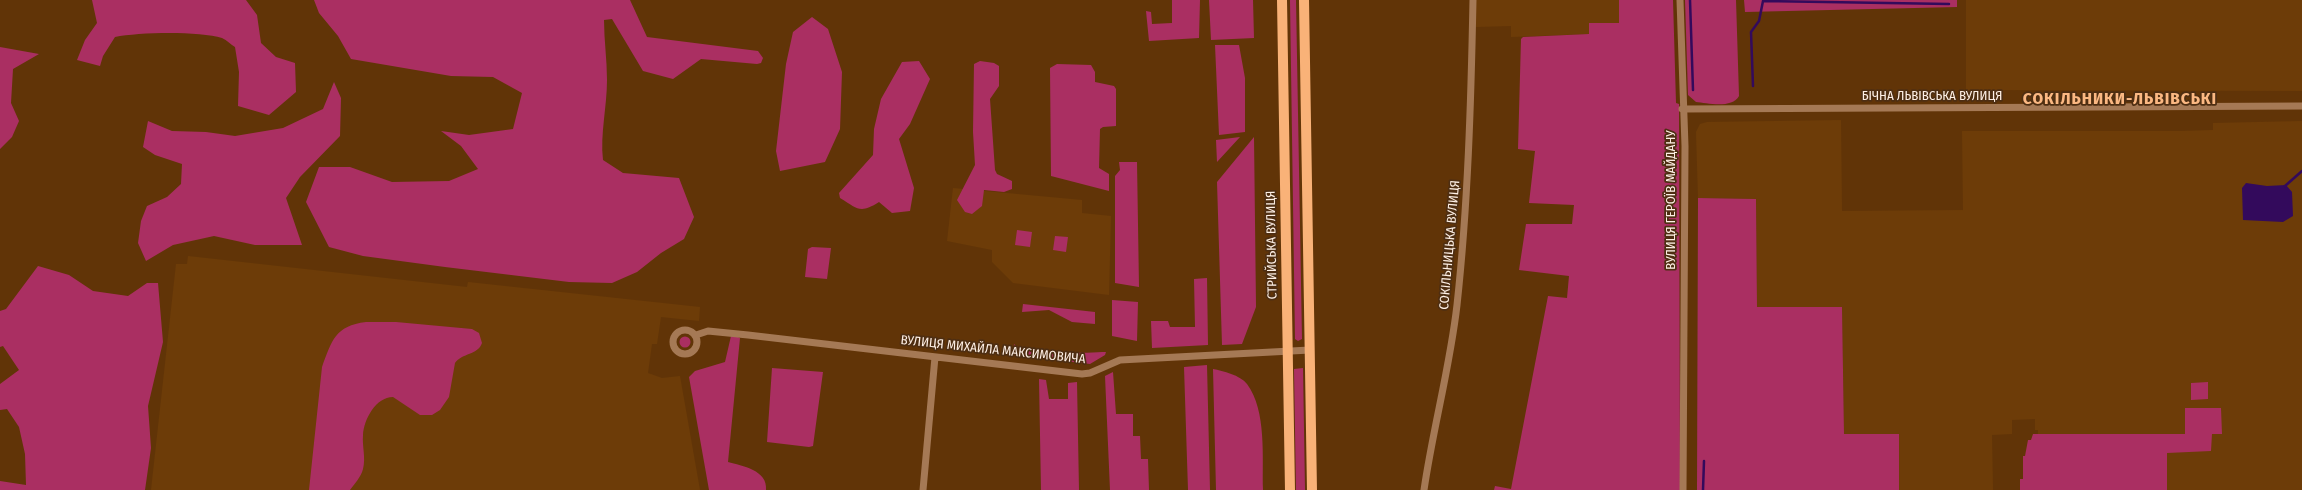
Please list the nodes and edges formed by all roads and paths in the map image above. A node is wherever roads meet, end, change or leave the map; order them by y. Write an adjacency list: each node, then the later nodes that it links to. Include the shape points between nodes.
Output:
1 (1282, 0): 9 (main road, СТРИЙСЬКА ВУЛИЦЯ)
2 (1304, 0): 8 (main road)
3 (1473, 0): 14 (street, СОКІЛЬНИЦЬКА ВУЛИЦЯ, via 1470,158 1457,306)
4 (1680, 0): 6 (street, ВУЛИЦЯ ГЕРОЇВ МАЙДАНУ)
5 (2302, 106): 6 (street, БІЧНА ЛЬВІВСЬКА ВУЛИЦЯ)
6 (1682, 109): 15 (street, ВУЛИЦЯ ГЕРОЇВ МАЙДАНУ, via 1685,146)
7 (696, 335): 10 (street, ВУЛИЦЯ МИХАЙЛА МАКСИМОВИЧА, via 708,331)
8 (1310, 350): 9 (street, ВУЛИЦЯ МИХАЙЛА МАКСИМОВИЧА); 13 (main road)
9 (1286, 351): 10 (street, ВУЛИЦЯ МИХАЙЛА МАКСИМОВИЧА, via 1120,360 1082,374); 12 (main road, СТРИЙСЬКА ВУЛИЦЯ)
10 (936, 357): 11 (street)
11 (923, 490)
12 (1290, 490)
13 (1312, 490)
14 (1424, 490)
15 (1683, 490)

